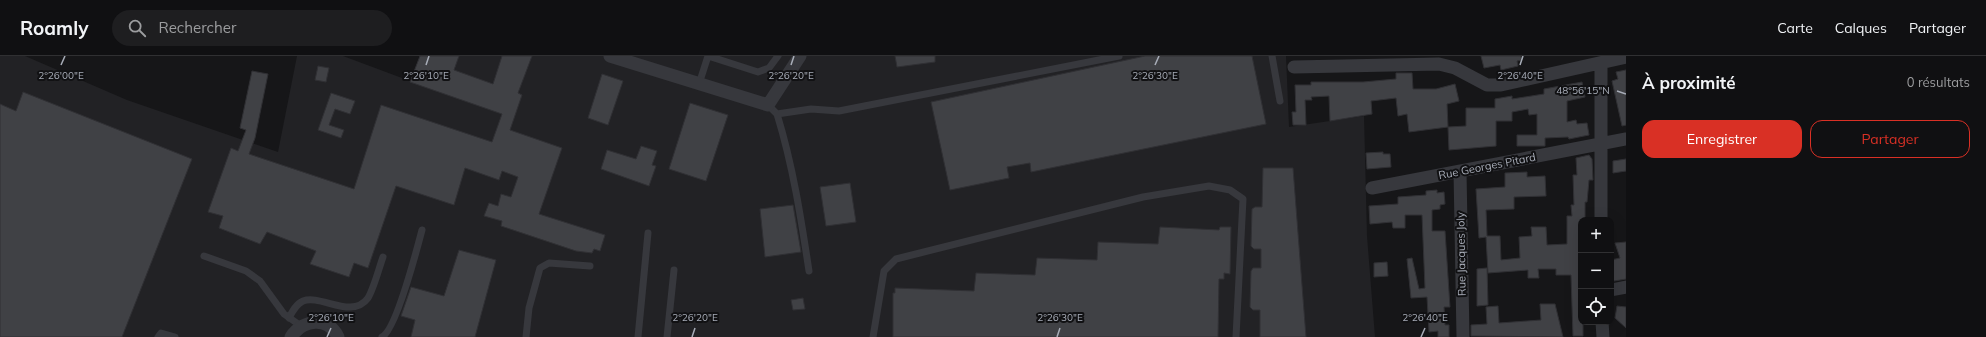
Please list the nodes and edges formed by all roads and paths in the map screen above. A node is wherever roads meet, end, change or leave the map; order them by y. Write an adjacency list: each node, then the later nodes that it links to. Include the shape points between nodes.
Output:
1 (610, 56): 10 (street)
2 (708, 56): 3 (lane, via 758,72 769,68); 10 (lane)
3 (778, 56)
4 (800, 56): 12 (street)
5 (1119, 56): 12 (lane, via 839,111)
6 (1272, 56): 11 (lane)
7 (1626, 57): 8 (street)
8 (1601, 63): 9 (street, via 1501,85 1486,85 1455,68 1439,64); 14 (street)
9 (1294, 67)
10 (699, 84): 12 (street)
11 (1280, 101)
12 (773, 110): 24 (lane, via 789,153)
13 (1626, 139): 14 (street, Rue Georges Pitard)
14 (1602, 144): 15 (street, Rue Georges Pitard); 17 (street)
15 (1460, 171): 16 (street, Rue Georges Pitard); 40 (street, Rue Jacques Joly)
16 (1372, 188)
17 (1601, 217)
18 (422, 230): 34 (lane, via 395,320)
19 (648, 233): 36 (lane)
20 (204, 256): 27 (lane, via 246,271 260,281)
21 (383, 257): 27 (lane, via 368,298 358,306 346,307 311,300 303,301)
22 (590, 266): 35 (lane, via 549,263 540,268 529,308)
23 (674, 270): 37 (lane)
24 (809, 271)
25 (1626, 287): 26 (street)
26 (1614, 289)
27 (289, 318): 29 (lane)
28 (1602, 325): 41 (street)
29 (301, 326): 32 (street); 33 (street, via 307,323 321,323 333,329)
30 (158, 337): 31 (lane, via 161,333)
31 (175, 337)
32 (291, 337)
33 (338, 337)
34 (382, 337)
35 (526, 337)
36 (638, 337)
37 (668, 337)
38 (873, 337): 39 (lane, via 884,270 896,259 1143,197 1208,186 1230,190 1243,199)
39 (1236, 337)
40 (1462, 337)
41 (1603, 337)

